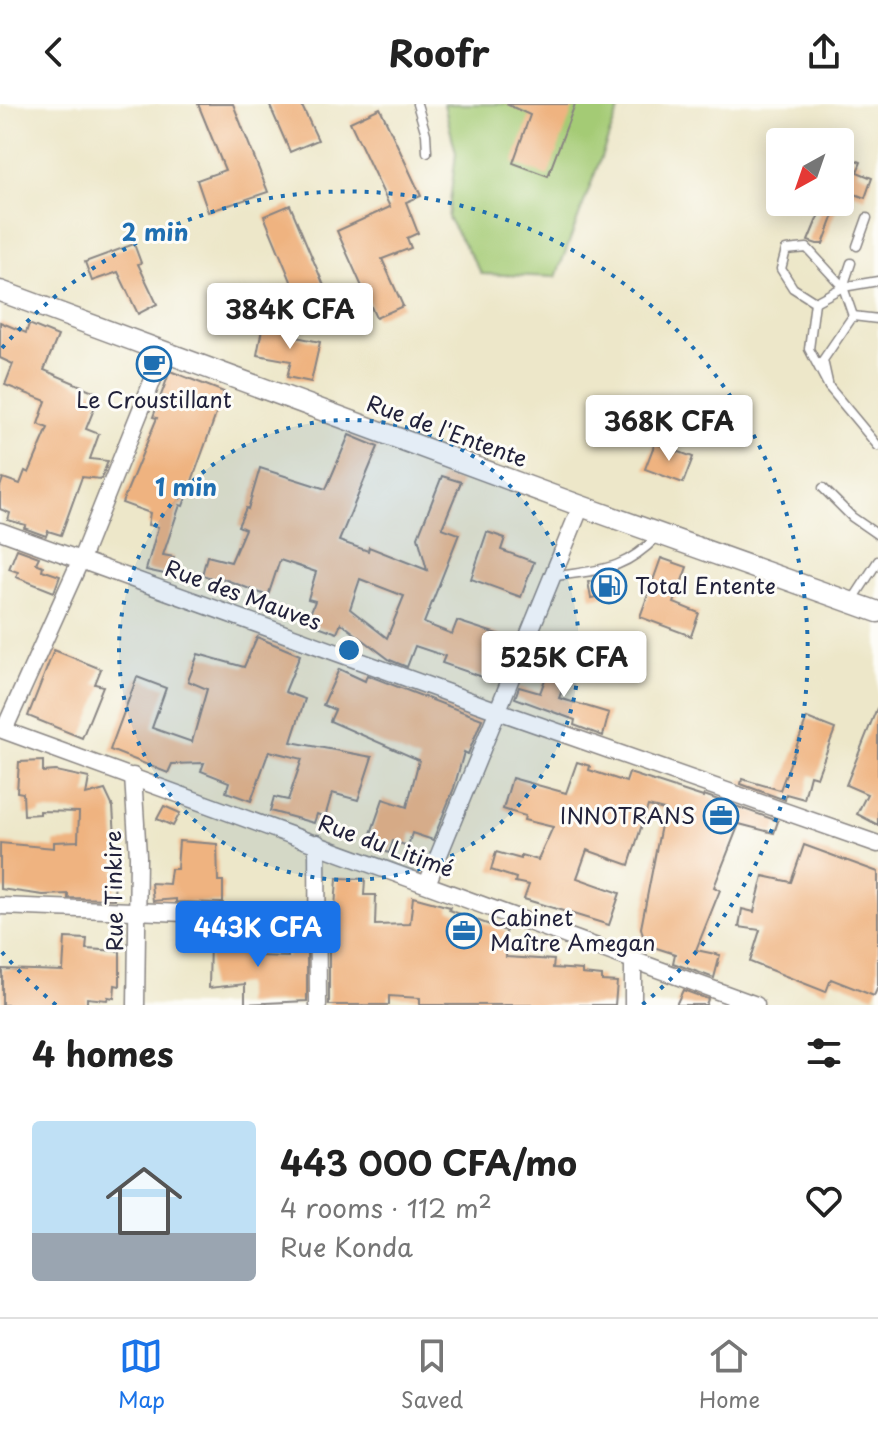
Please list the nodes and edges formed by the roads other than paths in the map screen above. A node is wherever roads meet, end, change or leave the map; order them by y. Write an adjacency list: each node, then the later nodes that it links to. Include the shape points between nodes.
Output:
1 (417, 104): 2 (lane)
2 (427, 152)
3 (867, 218): 4 (lane)
4 (857, 246)
5 (851, 263): 7 (lane)
6 (878, 281): 7 (lane)
7 (843, 287): 9 (lane); 9 (lane, via 807,248 786,250 781,269 793,288); 10 (lane)
8 (0, 291): 12 (street, Rue de l'Entente)
9 (815, 302): 13 (lane, via 809,349)
10 (853, 316): 11 (lane); 13 (lane, via 823,360)
11 (878, 319)
12 (164, 352): 16 (street, Rue de l'Entente); 20 (street)
13 (829, 387): 14 (lane)
14 (878, 446)
15 (823, 488): 19 (lane)
16 (581, 506): 18 (street, Rue de l'Entente); 22 (street)
17 (0, 531): 20 (street, Rue des Mauves)
18 (660, 534): 22 (lane, via 618,566); 23 (street, Rue de l'Entente)
19 (878, 535)
20 (81, 559): 25 (street, Rue des Mauves); 26 (street)
21 (878, 561): 23 (lane)
22 (550, 577): 25 (street)
23 (851, 602): 24 (street, Rue de l'Entente)
24 (878, 612)
25 (498, 711): 29 (street, Rue des Mauves); 30 (street)
26 (2, 729): 27 (street, Rue du Litimé)
27 (133, 776): 28 (street, Rue du Litimé); 32 (street, Rue Tinkire)
28 (317, 843): 30 (street, Rue du Litimé); 33 (street)
29 (878, 844)
30 (427, 884): 34 (street, Rue du Litimé)
31 (0, 906): 32 (street)
32 (138, 911): 33 (street); 35 (street, Rue Tinkire)
33 (318, 918): 36 (street)
34 (633, 962): 37 (street); 38 (street, Rue du Litimé)
35 (136, 1005)
36 (318, 1005)
37 (633, 1005)
38 (756, 1005)

